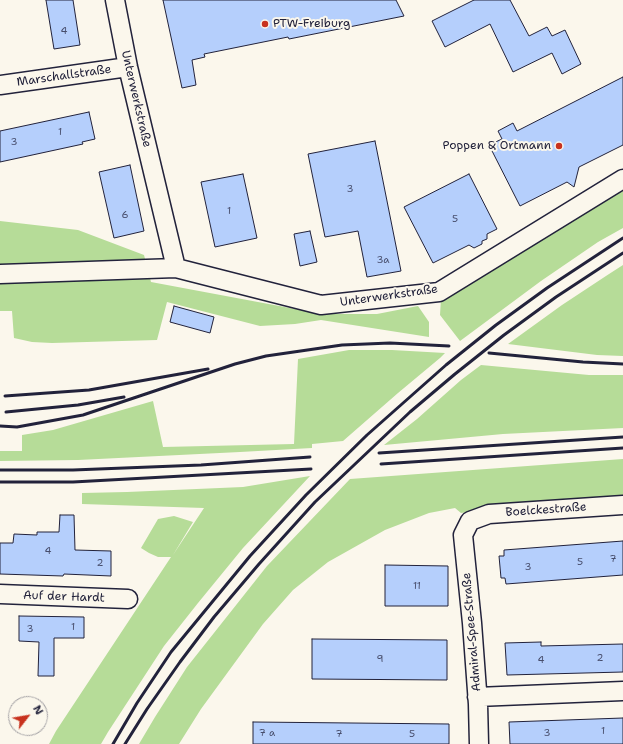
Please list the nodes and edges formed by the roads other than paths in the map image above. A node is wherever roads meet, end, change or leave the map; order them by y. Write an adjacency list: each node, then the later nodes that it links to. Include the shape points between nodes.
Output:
1 (115, 0): 2 (street, Unterwerkstraße)
2 (128, 67): 3 (street, Marschallstraße); 5 (street, Unterwerkstraße)
3 (0, 85)
4 (623, 179): 5 (street, Unterwerkstraße, via 439,292 321,305)
5 (176, 268): 6 (street, Unterwerkstraße)
6 (0, 274)
7 (623, 505): 8 (street, Boelckestraße, via 489,514)
8 (470, 521): 12 (street, Admiral-Spee-Straße, via 464,535)
9 (0, 594): 10 (street, Auf der Hardt)
10 (128, 599)
11 (623, 691): 12 (street)
12 (477, 697): 13 (street, Admiral-Spee-Straße)
13 (479, 744)

